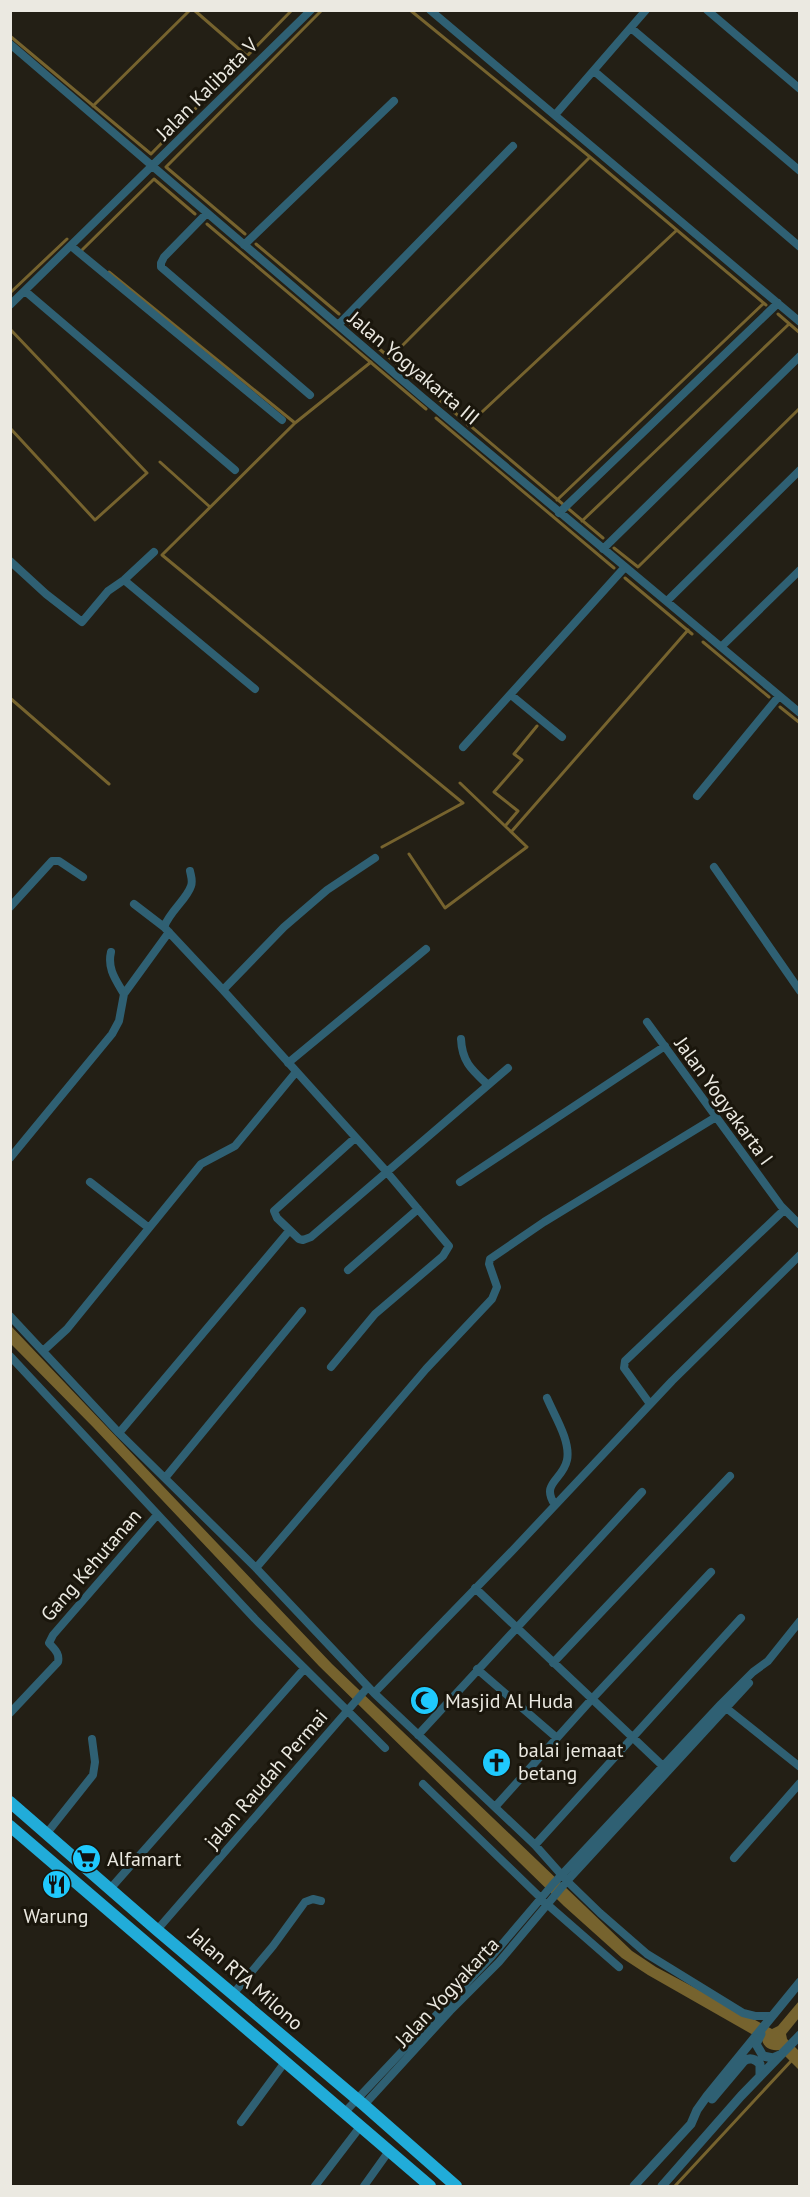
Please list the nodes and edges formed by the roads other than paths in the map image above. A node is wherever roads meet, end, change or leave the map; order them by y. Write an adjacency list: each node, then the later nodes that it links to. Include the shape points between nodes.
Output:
1 (311, 10): 12 (street, Jalan Kalibata V)
2 (429, 10): 10 (street)
3 (646, 10): 5 (street)
4 (707, 10): 8 (street)
5 (631, 28): 7 (street); 13 (street)
6 (10, 44): 12 (street, Jalan Yogyakarta III)
7 (594, 71): 10 (street); 17 (street)
8 (800, 89)
9 (394, 101): 15 (street)
10 (555, 115): 19 (street)
11 (513, 146): 22 (street)
12 (153, 167): 14 (street, Jalan Yogyakarta III); 16 (street, Jalan Kalibata V)
13 (800, 171)
14 (207, 213): 15 (street, Jalan Yogyakarta III); 24 (street, via 164,257 161,267)
15 (244, 245): 22 (street, Jalan Yogyakarta III)
16 (71, 246): 18 (street, Jalan Kalibata V); 25 (street)
17 (800, 247)
18 (25, 291): 20 (street, Jalan Kalibata V); 26 (street)
19 (778, 303): 21 (street); 28 (street)
20 (10, 305)
21 (800, 322)
22 (339, 325): 28 (street, Jalan Yogyakarta III)
23 (800, 356): 29 (street)
24 (310, 395)
25 (282, 420)
26 (235, 470)
27 (800, 470): 35 (street)
28 (559, 513): 29 (street, Jalan Yogyakarta III)
29 (603, 549): 32 (street, Jalan Yogyakarta III)
30 (154, 552): 34 (street)
31 (10, 561): 34 (street, via 82,622 108,591)
32 (625, 567): 35 (street, Jalan Yogyakarta III); 38 (street)
33 (800, 570): 36 (street)
34 (124, 580): 37 (street)
35 (667, 601): 36 (street, Jalan Yogyakarta III)
36 (721, 647): 39 (street, Jalan Yogyakarta III)
37 (255, 689)
38 (511, 695): 41 (street); 42 (street)
39 (779, 696): 40 (street, Jalan Yogyakarta III); 43 (street)
40 (800, 713)
41 (562, 737)
42 (463, 747)
43 (697, 796)
44 (375, 858): 53 (street, via 327,890 284,927)
45 (714, 867): 54 (street)
46 (190, 871): 50 (street, via 190,888 168,918)
47 (83, 877): 49 (street, via 59,861 52,861)
48 (134, 904): 50 (street)
49 (10, 907)
50 (166, 930): 53 (street); 55 (street)
51 (426, 949): 59 (street)
52 (111, 952): 55 (street, via 109,964)
53 (223, 990): 59 (street)
54 (800, 991)
55 (124, 994): 65 (street, via 116,1029)
56 (647, 1022): 58 (street, Jalan Yogyakarta I)
57 (461, 1039): 62 (street, via 461,1053)
58 (665, 1046): 63 (street, Jalan Yogyakarta I); 68 (street)
59 (288, 1063): 61 (street)
60 (508, 1068): 62 (street)
61 (296, 1072): 64 (street); 72 (street, via 235,1146 201,1164)
62 (488, 1085): 66 (street)
63 (716, 1117): 70 (street, Jalan Yogyakarta I); 89 (street, via 490,1259 497,1287 492,1299 426,1369)
64 (355, 1138): 66 (street); 73 (street, via 274,1211)
65 (10, 1158)
66 (386, 1171): 69 (street); 73 (street, via 307,1239 299,1239)
67 (90, 1182): 72 (street)
68 (460, 1182)
69 (418, 1209): 75 (street); 80 (street, via 448,1243 447,1251 375,1314)
70 (784, 1210): 71 (street, Jalan Yogyakarta I); 82 (street, via 625,1361 624,1368)
71 (800, 1225)
72 (149, 1228): 78 (street, via 67,1329)
73 (289, 1231): 83 (street)
74 (800, 1255): 82 (street, jalan Raudah Permai)
75 (348, 1270)
76 (302, 1311): 85 (street)
77 (10, 1316): 78 (street)
78 (43, 1351): 83 (street)
79 (10, 1356): 88 (street)
80 (331, 1367)
81 (547, 1398): 87 (street, via 568,1455 564,1470 549,1492)
82 (650, 1404): 87 (street, jalan Raudah Permai)
83 (119, 1432): 85 (street)
84 (730, 1476): 95 (street)
85 (165, 1478): 89 (street)
86 (642, 1492): 94 (street)
87 (555, 1505): 91 (street, jalan Raudah Permai)
88 (157, 1515): 96 (street); 102 (street, Gang Kehutanan, via 53,1635 49,1643 59,1657 58,1662)
89 (256, 1568): 98 (street)
90 (711, 1572): 99 (street)
91 (475, 1588): 94 (street); 98 (street, jalan Raudah Permai)
92 (741, 1618): 105 (street)
93 (800, 1621): 100 (street)
94 (515, 1627): 95 (street); 97 (street)
95 (553, 1663): 99 (street)
96 (304, 1669): 101 (street); 119 (street)
97 (477, 1669): 103 (street); 104 (street)
98 (371, 1690): 101 (street, jalan Raudah Permai); 103 (street)
99 (591, 1700): 104 (street); 105 (street)
100 (724, 1706): 108 (street); 109 (street)
101 (349, 1708): 107 (street); 123 (street, jalan Raudah Permai)
102 (10, 1713)
103 (418, 1735): 113 (street)
104 (557, 1738): 113 (street)
105 (631, 1738): 109 (street); 116 (street)
106 (92, 1739): 115 (street, via 93,1775)
107 (385, 1748)
108 (800, 1767)
109 (666, 1769): 118 (street)
110 (800, 1783): 117 (street)
111 (423, 1784): 120 (street)
112 (10, 1802): 115 (highway, Jalan RTA Milono)
113 (495, 1807): 116 (street)
114 (10, 1826): 129 (highway, Jalan RTA Milono)
115 (47, 1833): 119 (highway, Jalan RTA Milono)
116 (535, 1845): 118 (street)
117 (734, 1858)
118 (565, 1878): 120 (street); 122 (street, Jalan Yogyakarta); 128 (street, via 633,1943 678,1975 743,2013)
119 (110, 1889): 123 (highway, Jalan RTA Milono)
120 (542, 1896): 122 (street); 135 (street)
121 (321, 1901): 126 (street, via 305,1902)
122 (550, 1903): 124 (street); 135 (street, Jalan Yogyakarta, via 499,1962)
123 (157, 1929): 126 (highway, Jalan RTA Milono)
124 (619, 1967)
125 (800, 1982): 128 (street)
126 (233, 1994): 127 (highway, Jalan RTA Milono)
127 (251, 2010): 129 (highway); 135 (highway, Jalan RTA Milono)
128 (771, 2016): 131 (street)
129 (240, 2023): 133 (highway, Jalan RTA Milono)
130 (800, 2035): 132 (street)
131 (754, 2040): 132 (street, via 764,2056 773,2058); 138 (street, via 707,2096)
132 (781, 2054): 134 (street)
133 (285, 2062): 136 (highway, Jalan RTA Milono); 137 (street)
134 (760, 2076): 138 (street, via 757,2061 744,2061); 146 (street)
135 (361, 2102): 136 (street); 144 (highway, Jalan RTA Milono)
136 (344, 2113): 139 (highway, Jalan RTA Milono)
137 (241, 2122)
138 (691, 2124): 145 (street)
139 (360, 2127): 140 (highway, Jalan RTA Milono); 141 (street)
140 (389, 2151): 142 (street); 143 (highway, Jalan RTA Milono)
141 (315, 2187)
142 (364, 2187)
143 (430, 2187)
144 (456, 2187)
145 (634, 2187)
146 (662, 2187)

